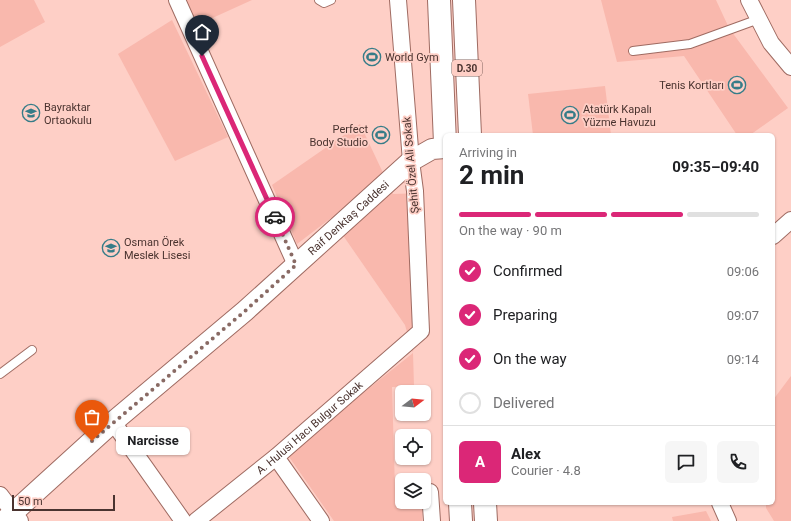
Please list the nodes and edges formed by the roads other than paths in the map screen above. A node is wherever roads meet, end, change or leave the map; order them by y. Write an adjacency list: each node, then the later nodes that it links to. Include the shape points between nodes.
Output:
1 (177, 0): 17 (street)
2 (319, 0): 3 (lane, via 324,3)
3 (331, 0)
4 (398, 0): 14 (street, Şehit Özel Ali Sokak)
5 (439, 0): 11 (highway, D.30)
6 (464, 0): 12 (highway, D.30)
7 (749, 0): 8 (street)
8 (759, 19): 9 (lane, via 690,44); 10 (street, via 771,43)
9 (634, 51)
10 (791, 67)
11 (445, 133)
12 (470, 133)
13 (443, 148): 14 (street, Raif Denktaş Caddesi, via 432,149)
14 (411, 161): 17 (street, Raif Denktaş Caddesi); 18 (street, Şehit Özel Ali Sokak, via 415,191)
15 (791, 220): 16 (street)
16 (775, 234)
17 (296, 265): 21 (street, Raif Denktaş Caddesi)
18 (421, 331): 22 (street, A. Hulusi Hacı Bulgur Sokak)
19 (32, 350): 20 (lane)
20 (0, 374)
21 (113, 422): 28 (street, Raif Denktaş Caddesi); 29 (street)
22 (276, 457): 30 (street, A. Hulusi Hacı Bulgur Sokak); 31 (street)
23 (0, 495): 28 (street)
24 (460, 505): 33 (highway)
25 (485, 505): 34 (highway)
26 (721, 505): 35 (street)
27 (431, 506): 32 (street)
28 (13, 518)
29 (184, 521)
30 (196, 521)
31 (321, 521)
32 (432, 521)
33 (461, 521)
34 (486, 521)
35 (728, 521)

